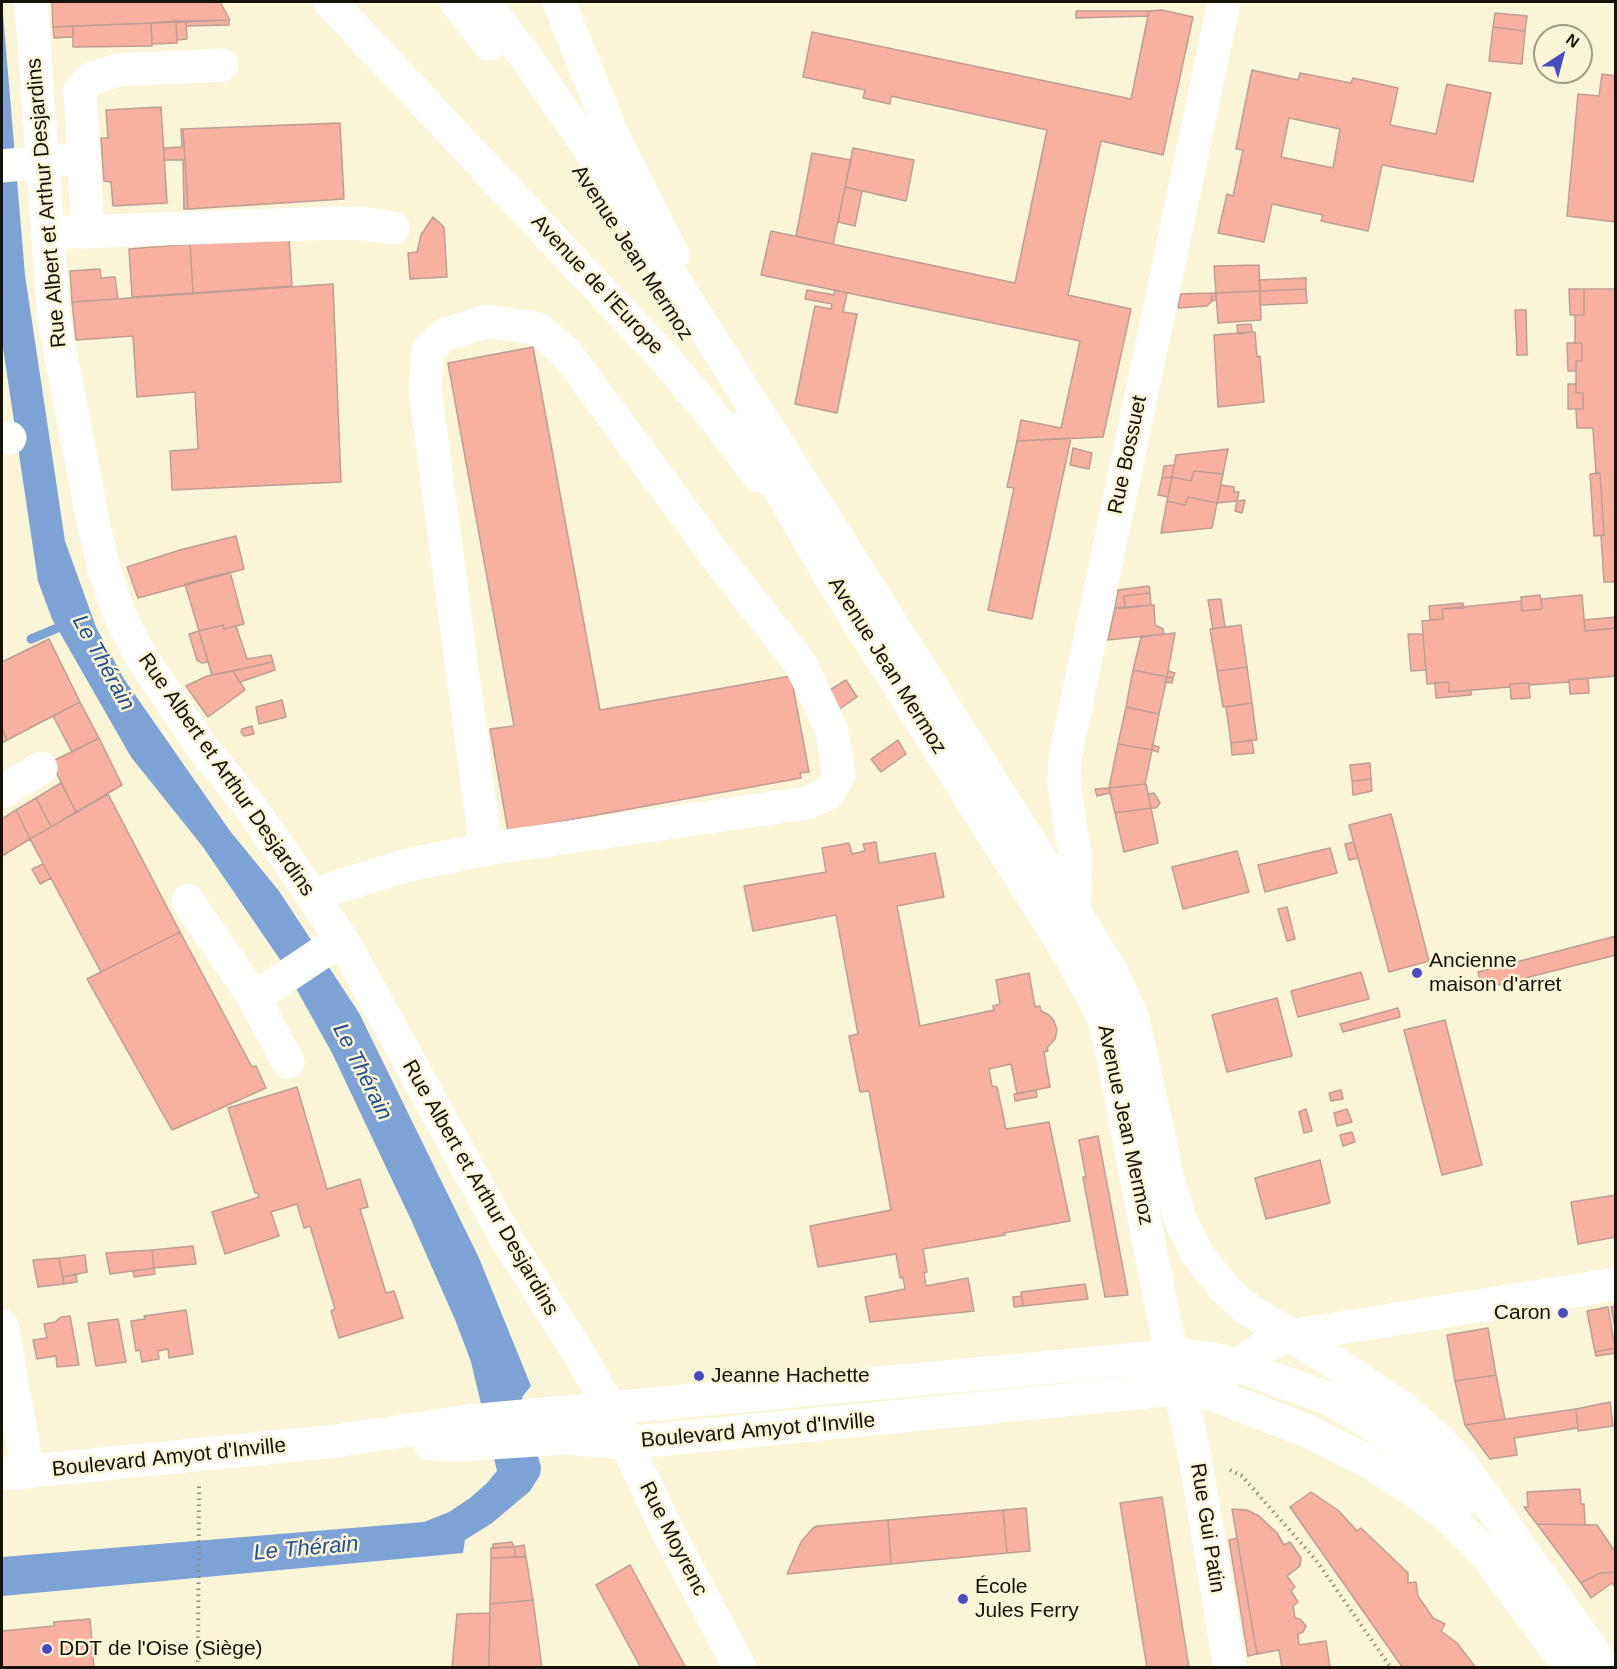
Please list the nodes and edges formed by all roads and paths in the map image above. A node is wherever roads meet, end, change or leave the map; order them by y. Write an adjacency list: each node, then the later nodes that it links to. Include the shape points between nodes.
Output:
1 (31, 2): 9 (main road, Rue Albert et Arthur Desjardins)
2 (330, 2): 14 (main road, Avenue de l'Europe, via 666,360 710,411)
3 (456, 2): 14 (main road, Avenue Jean Mermoz, via 582,175 744,428)
4 (484, 2): 13 (main road, Avenue Jean Mermoz, via 575,126)
5 (559, 2): 13 (main road, via 628,168)
6 (1224, 2): 20 (main road, Rue Bossuet, via 1065,758 1064,784 1075,854)
7 (222, 65): 8 (main road, via 118,70 90,79 80,90)
8 (84, 158): 9 (main road); 11 (main road)
9 (22, 164): 12 (main road, Rue Albert et Arthur Desjardins)
10 (393, 228): 11 (main road, via 336,223)
11 (88, 231): 12 (main road)
12 (47, 233): 18 (main road, Rue Albert et Arthur Desjardins, via 56,331 94,526 120,616 140,655 199,743 254,812)
13 (737, 376): 20 (main road, Avenue Jean Mermoz)
14 (838, 590): 27 (main road, Avenue Jean Mermoz, via 1071,957 1101,1011)
15 (41, 768): 16 (main road)
16 (2, 792)
17 (486, 849): 17 (main road, via 424,389 428,350 444,335 488,321 539,328 567,354 800,663 831,728 839,775 827,794 807,803); 18 (main road, via 408,865)
18 (311, 895): 21 (main road, Rue Albert et Arthur Desjardins)
19 (188, 901): 22 (main road)
20 (1074, 910): 26 (main road, Avenue Jean Mermoz, via 1111,970 1133,1019 1165,1169 1187,1236 1210,1273 1230,1295)
21 (334, 945): 22 (main road); 30 (main road, Rue Albert et Arthur Desjardins, via 362,980 507,1240)
22 (254, 998): 23 (main road)
23 (288, 1062)
24 (1616, 1284): 26 (main road)
25 (2, 1326): 35 (main road)
26 (1290, 1336): 28 (main road); 36 (main road, Avenue Jean Mermoz, via 1405,1410 1430,1431 1462,1465)
27 (1172, 1356): 28 (main road, Boulevard Amyot d'Inville, via 1202,1357); 29 (main road, Avenue Jean Mermoz); 30 (main road, Boulevard Amyot d'Inville)
28 (1236, 1365): 29 (main road, via 1206,1385); 36 (main road, Boulevard Amyot d'Inville, via 1327,1398 1413,1451 1473,1505)
29 (1180, 1390): 32 (main road, Boulevard Amyot d'Inville); 34 (main road, Rue Gui Patin); 41 (main road, via 1214,1395 1305,1430 1362,1458 1412,1489 1450,1518 1484,1552)
30 (610, 1409): 31 (main road, Boulevard Amyot d'Inville); 32 (main road, Rue Moyrenc)
31 (547, 1427): 32 (main road, Boulevard Amyot d'Inville, via 582,1439); 33 (main road, Boulevard Amyot d'Inville, via 474,1432 425,1444 336,1441)
32 (626, 1443): 38 (main road, Rue Moyrenc)
33 (199, 1455): 35 (main road, Boulevard Amyot d'Inville); 37 (path)
34 (1195, 1457): 39 (main road, Rue Gui Patin); 40 (path, via 1242,1476 1316,1560)
35 (15, 1473)
36 (1553, 1596): 42 (main road)
37 (198, 1668)
38 (740, 1668)
39 (1230, 1668)
40 (1391, 1668)
41 (1570, 1668)
42 (1605, 1668)

